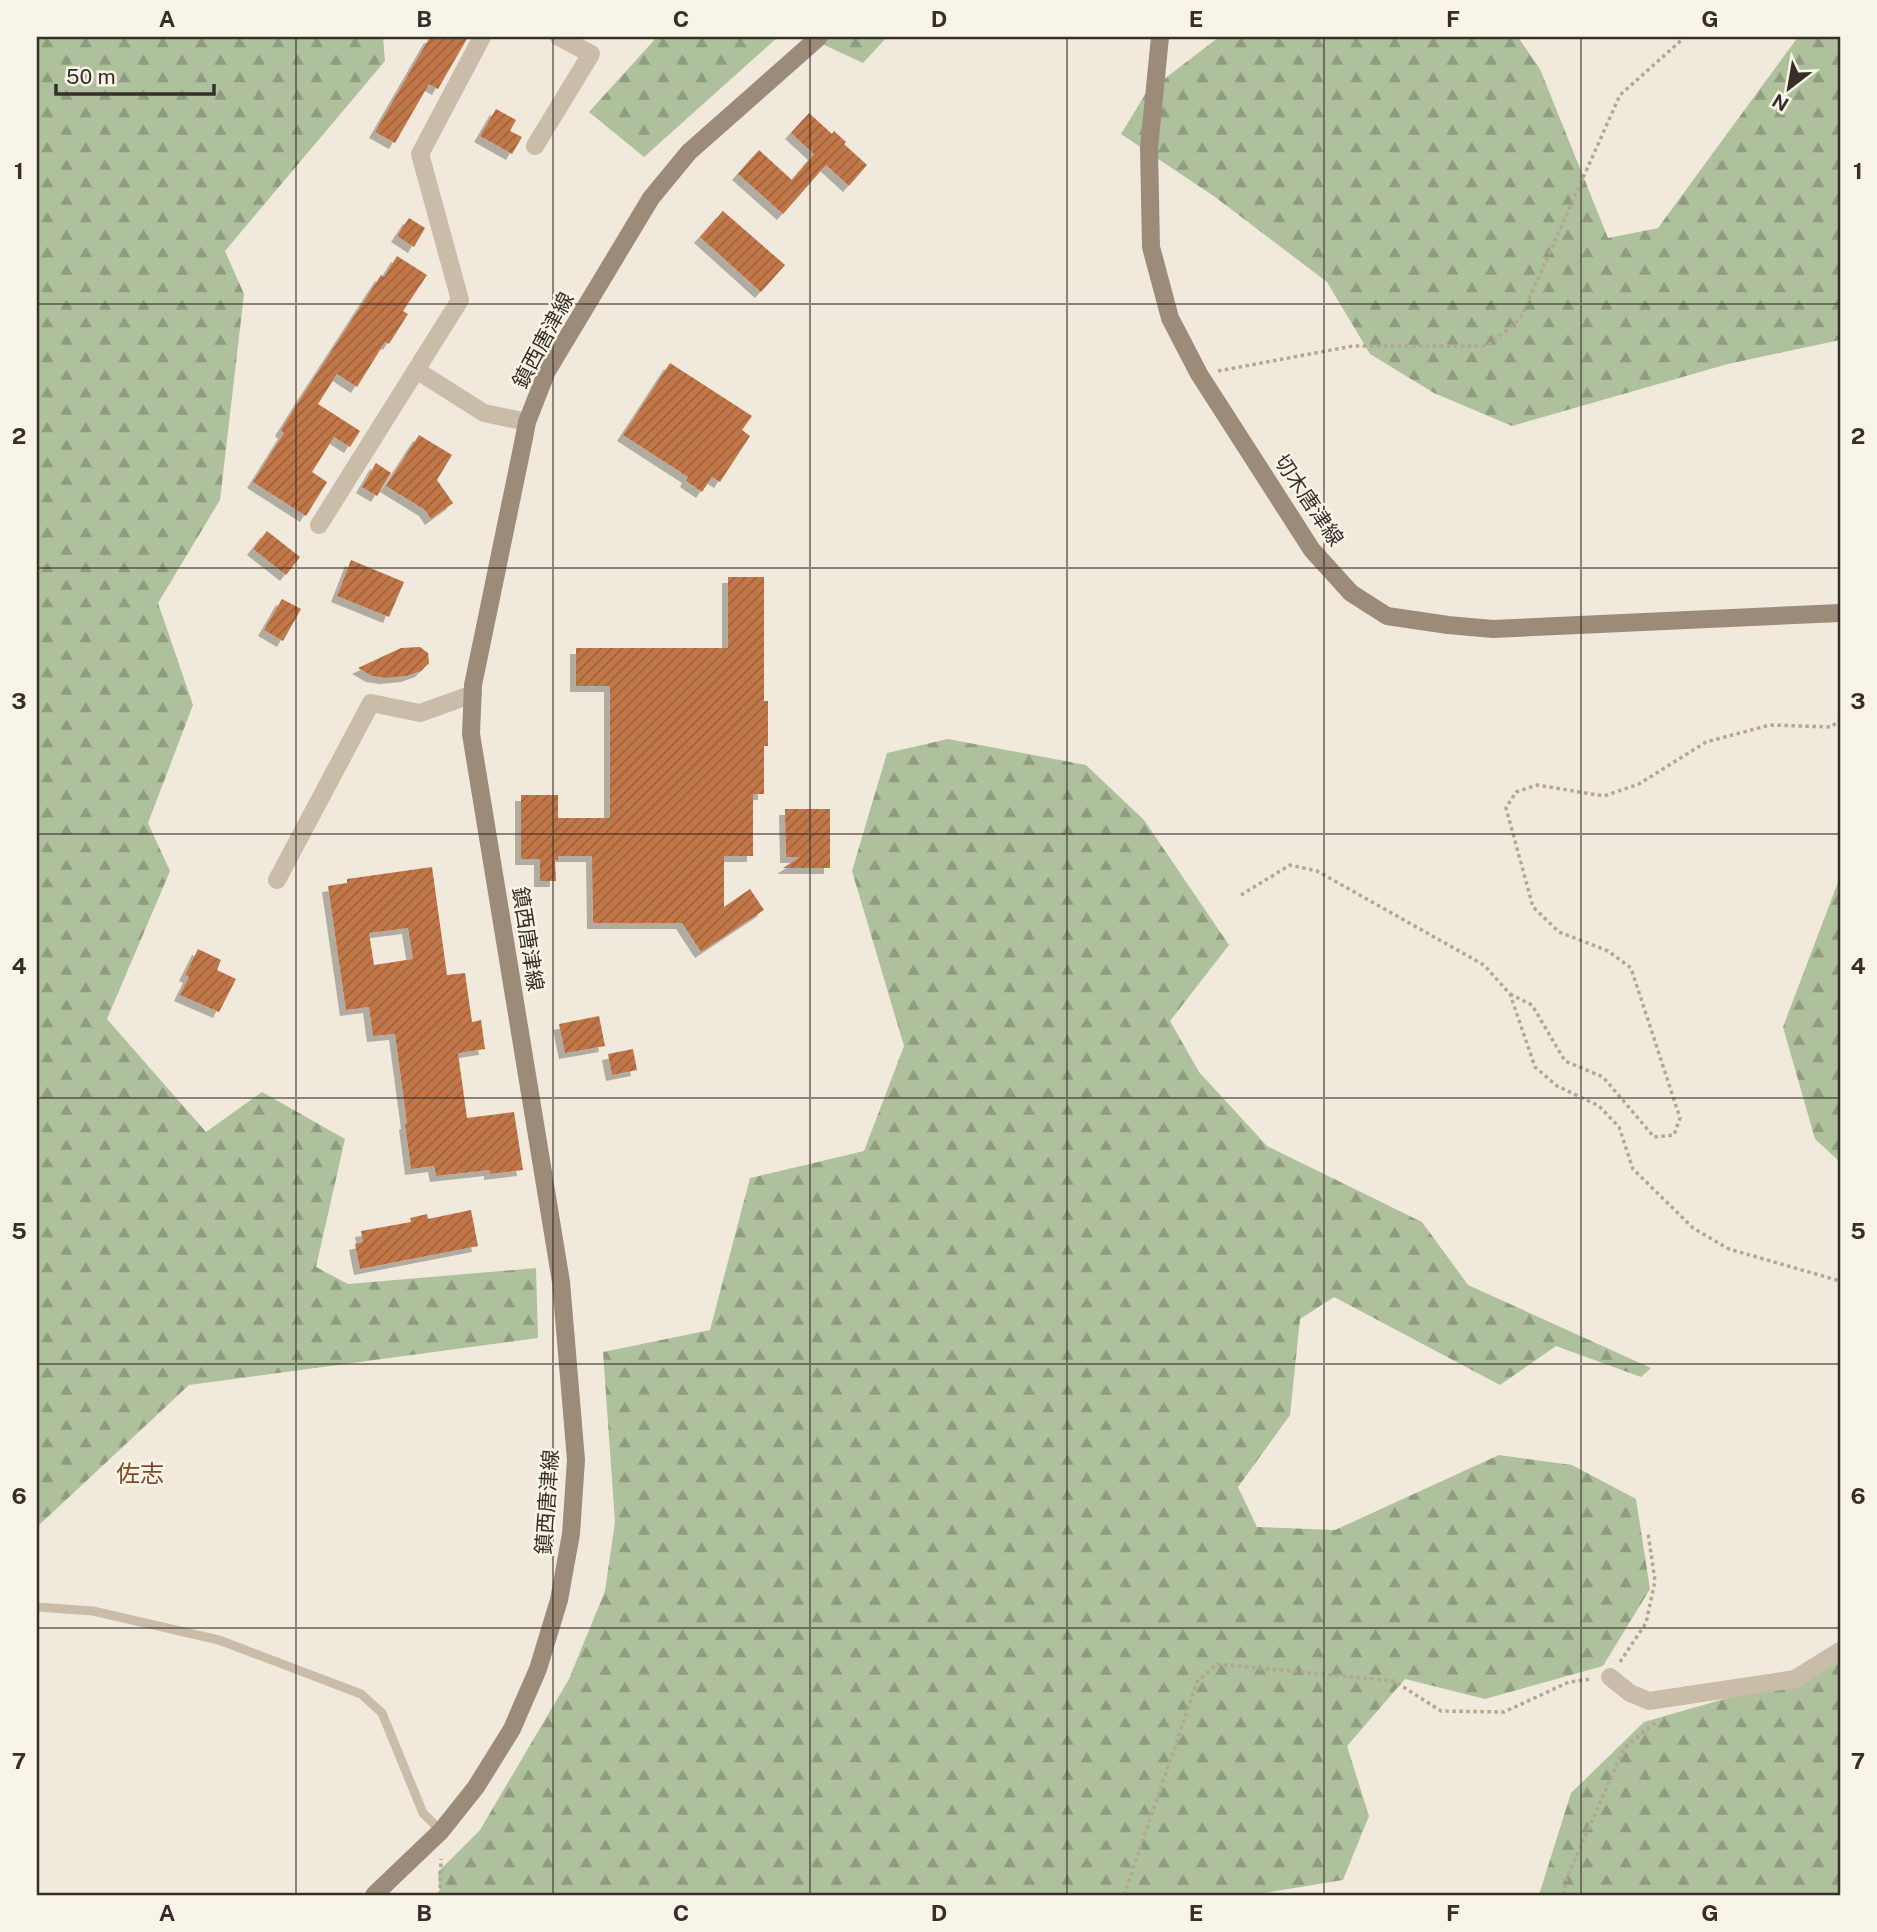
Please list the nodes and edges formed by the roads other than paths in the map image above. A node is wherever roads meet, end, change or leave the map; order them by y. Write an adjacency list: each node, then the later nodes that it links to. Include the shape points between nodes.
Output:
1 (482, 37): 6 (street, via 420,154 460,300)
2 (559, 37): 5 (street, via 591,54)
3 (819, 37): 7 (main road, 鎮西唐津線, via 689,152 651,198 547,371)
4 (1160, 37): 9 (main road, 切木唐津線, via 1149,148 1151,247 1170,318 1199,374 1312,550 1351,593 1387,616 1493,629)
5 (535, 146)
6 (416, 370): 7 (street, via 484,414); 8 (street)
7 (527, 422): 10 (main road, 鎮西唐津線)
8 (318, 525)
9 (1840, 613)
10 (473, 694): 11 (street, via 420,713 371,703); 15 (main road, 鎮西唐津線, via 471,734 561,1282 576,1461 571,1534 559,1600 538,1669 512,1729 476,1787)
11 (277, 880)
12 (37, 1607): 15 (lane, via 93,1611 219,1640 361,1694 382,1713 424,1813)
13 (1840, 1651): 14 (street, via 1795,1678 1649,1701)
14 (1610, 1677)
15 (441, 1831): 16 (main road, 鎮西唐津線)
16 (374, 1895)

